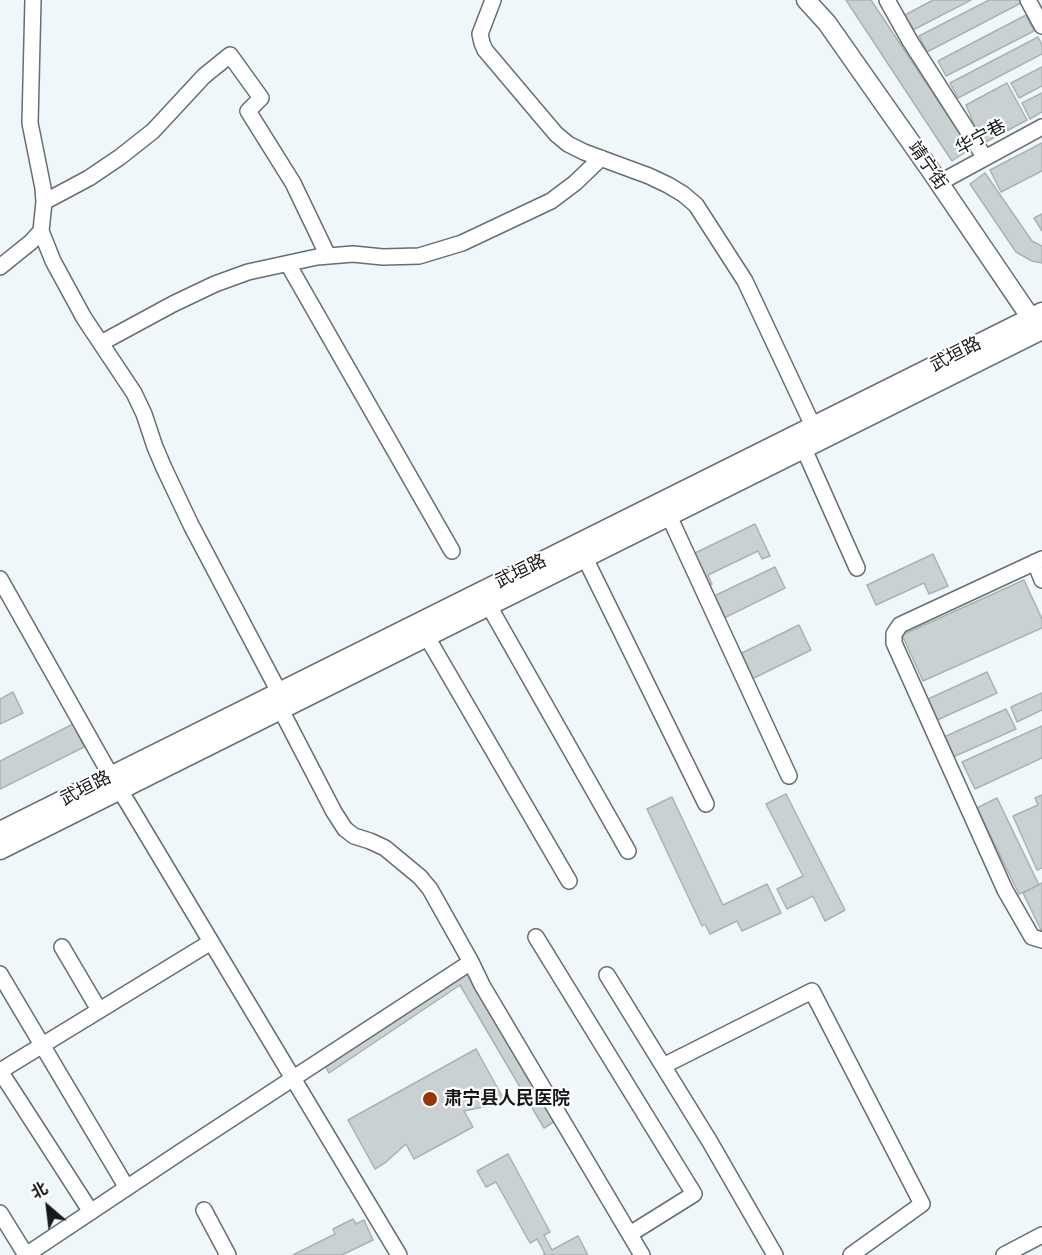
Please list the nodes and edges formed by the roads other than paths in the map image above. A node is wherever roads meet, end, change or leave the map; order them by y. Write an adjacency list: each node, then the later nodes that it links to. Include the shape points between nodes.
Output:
1 (33, 0): 11 (street, via 30,123)
2 (493, 0): 8 (street, via 480,34 485,50 556,134 568,144)
3 (806, 0): 10 (main road, 靖宁街, via 827,22)
4 (887, 0): 9 (street)
5 (1028, 0): 6 (street)
6 (1042, 26)
7 (1042, 127): 9 (street, 华宁巷)
8 (601, 158): 13 (street, via 550,201 462,243 419,256); 18 (street, via 650,176 696,205 745,281)
9 (985, 158): 10 (street, 华宁巷)
10 (939, 183): 16 (main road, 靖宁街)
11 (44, 202): 12 (street); 13 (street, via 88,178 153,131 204,76 230,55 261,98 249,111 293,183)
12 (41, 231): 15 (street); 17 (street, via 53,261)
13 (328, 256): 14 (street)
14 (288, 264): 17 (street, via 215,284); 21 (street)
15 (0, 267)
16 (1039, 325): 18 (main road, 武垣路); 19 (main road, 武垣路)
17 (101, 343): 29 (street, via 134,393 191,525)
18 (813, 426): 29 (main road, 武垣路)
19 (804, 449): 20 (main road, 武垣路); 24 (street)
20 (669, 516): 22 (main road, 武垣路); 30 (street)
21 (452, 551)
22 (585, 558): 27 (main road, 武垣路); 32 (street)
23 (1039, 560): 26 (street); 38 (street, via 900,625 894,643 1005,890 1032,937)
24 (857, 568)
25 (0, 579): 31 (street)
26 (1042, 580)
27 (489, 606): 28 (main road, 武垣路); 35 (street)
28 (427, 637): 29 (main road, 武垣路); 36 (street)
29 (280, 701): 31 (main road, 武垣路); 41 (street, via 345,829 385,848 420,877)
30 (789, 776)
31 (116, 783): 33 (main road, 武垣路); 34 (main road, 武垣路); 39 (street)
32 (706, 804)
33 (0, 831)
34 (0, 850)
35 (628, 851)
36 (570, 881)
37 (536, 937): 53 (street, via 694,1194)
38 (1042, 940)
39 (212, 942): 44 (street); 48 (street)
40 (62, 946): 44 (street)
41 (471, 962): 48 (street); 53 (street)
42 (0, 974): 45 (street)
43 (607, 975): 46 (street)
44 (99, 1010): 45 (street)
45 (42, 1046): 47 (street); 49 (street)
46 (663, 1066): 59 (street); 60 (street, via 812,991 922,1204)
47 (0, 1071): 51 (street)
48 (293, 1079): 49 (street); 57 (street)
49 (126, 1188): 51 (street)
50 (204, 1210): 56 (street)
51 (91, 1212): 55 (street)
52 (0, 1213): 55 (street)
53 (630, 1234): 58 (street)
54 (1042, 1235): 61 (street)
55 (26, 1255)
56 (228, 1255)
57 (399, 1255)
58 (642, 1255)
59 (775, 1255)
60 (851, 1255)
61 (1004, 1255)

